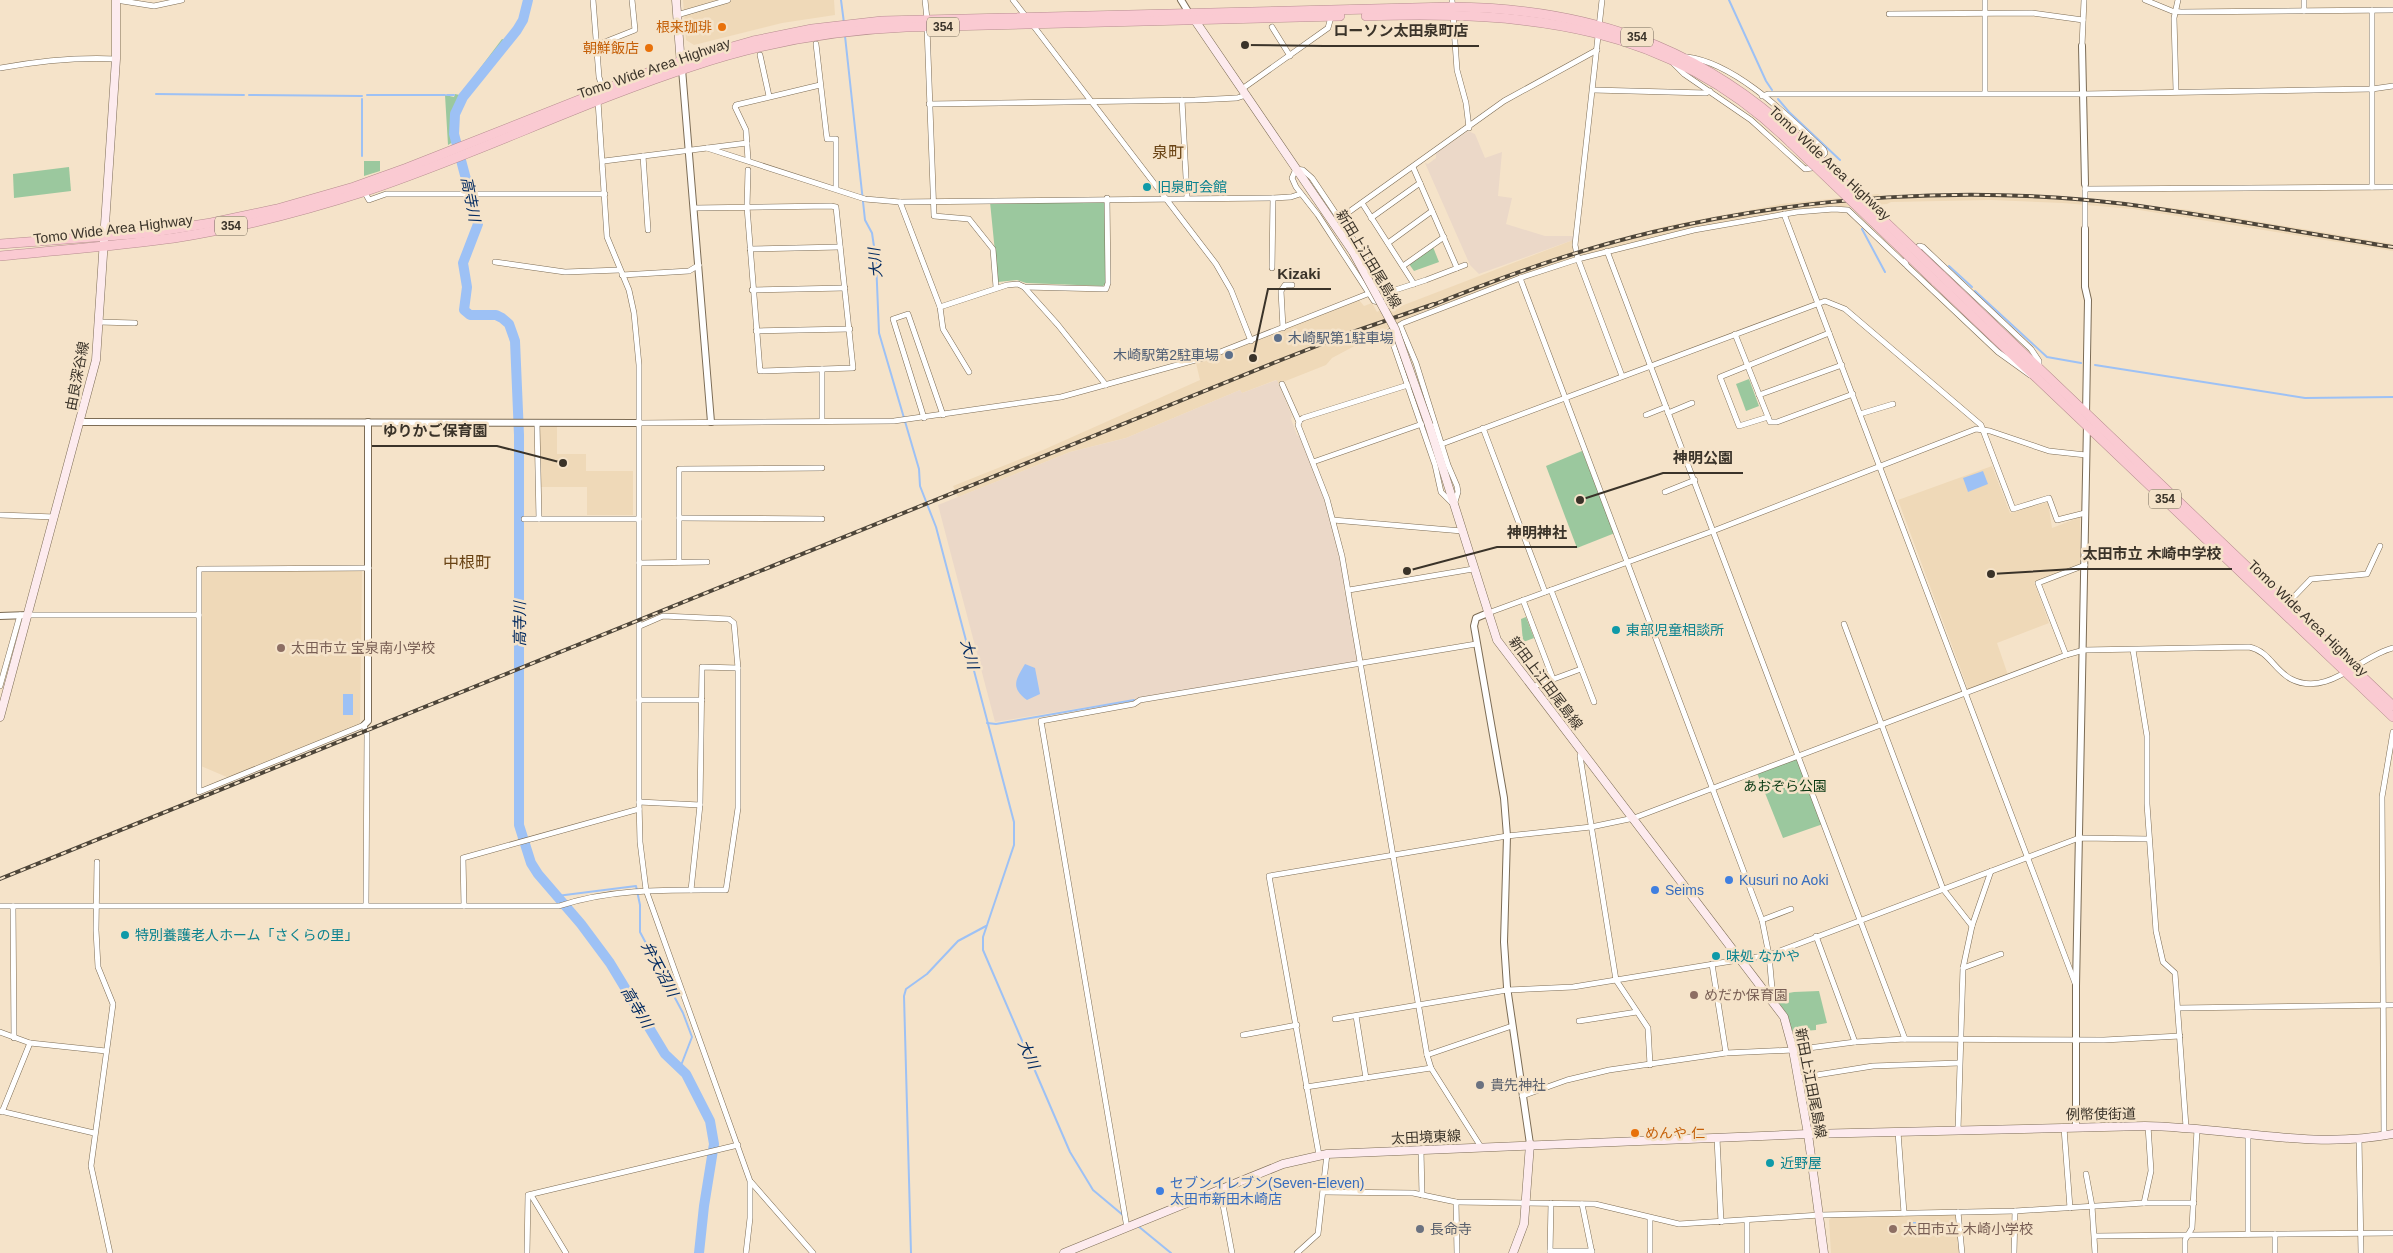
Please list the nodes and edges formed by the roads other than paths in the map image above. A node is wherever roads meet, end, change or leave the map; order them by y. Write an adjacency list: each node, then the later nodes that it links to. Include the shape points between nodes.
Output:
1 (116, 0): 2 (street, via 154,6); 41 (main road, 由良深谷線)
2 (182, 0)
3 (593, 0): 35 (street)
4 (632, 0): 35 (street, via 635,30)
5 (676, 0): 25 (main road)
6 (727, 0): 25 (street)
7 (926, 0): 30 (street)
8 (1014, 0): 26 (street)
9 (1181, 0): 22 (street)
10 (1602, 0): 33 (street)
11 (1985, 0): 24 (street)
12 (2084, 0): 28 (street)
13 (2145, 0): 21 (street)
14 (2178, 0): 21 (street)
15 (2304, 0): 20 (street)
16 (1380, 5): 17 (highway, Tomo Wide Area Highway / 354); 22 (highway, Tomo Wide Area Highway / 354)
17 (1452, 8): 27 (highway, Tomo Wide Area Highway / 354); 33 (highway, Tomo Wide Area Highway / 354, via 1534,11); 60 (street, via 1457,70)
18 (2372, 10): 19 (street); 20 (street); 46 (street)
19 (2393, 10)
20 (2304, 11): 21 (street)
21 (2176, 12): 50 (street)
22 (1189, 13): 26 (highway, Tomo Wide Area Highway / 354); 29 (main road, 新田上江田尾島線)
23 (1889, 14): 24 (street)
24 (1984, 14): 28 (street, via 2032,13); 52 (street)
25 (677, 15): 42 (main road)
26 (1026, 16): 30 (highway, Tomo Wide Area Highway / 354); 31 (street)
27 (1330, 17): 29 (highway, Tomo Wide Area Highway / 354); 39 (street, via 1330,26)
28 (2083, 20): 36 (street)
29 (1196, 21): 31 (highway, Tomo Wide Area Highway / 354); 51 (main road, 新田上江田尾島線)
30 (927, 23): 31 (highway, Tomo Wide Area Highway / 354); 42 (highway, Tomo Wide Area Highway / 354, via 854,27 753,41); 59 (street)
31 (1033, 25): 58 (street)
32 (1272, 26): 39 (street)
33 (1599, 29): 37 (street); 40 (highway, Tomo Wide Area Highway / 354)
34 (816, 44): 44 (street)
35 (597, 45): 47 (street)
36 (2082, 46): 53 (street)
37 (1597, 50): 48 (street); 60 (street, via 1523,89)
38 (760, 55): 54 (street)
39 (1290, 56): 51 (street)
40 (1676, 58): 49 (street, via 1680,70); 55 (street, via 1710,63); 138 (highway, Tomo Wide Area Highway / 354, bridge, via 1753,100)
41 (116, 59): 43 (street, via 37,61); 95 (main road, 由良深谷線)
42 (681, 65): 47 (highway, Tomo Wide Area Highway / 354); 57 (highway, Tomo Wide Area Highway / 354); 64 (street)
43 (0, 68)
44 (820, 85): 54 (street); 76 (street, via 827,139 836,139)
45 (2393, 86): 46 (street)
46 (2372, 89): 50 (street); 74 (street)
47 (603, 90): 63 (highway, Tomo Wide Area Highway / 354)
48 (1593, 90): 49 (street); 104 (street, via 1575,234)
49 (1710, 91): 55 (street, via 1751,120 1805,168 1812,168 1824,150)
50 (2176, 91): 53 (street)
51 (1244, 92): 56 (street, via 1238,98); 70 (main road, 新田上江田尾島線)
52 (1985, 93): 53 (street); 55 (street)
53 (2083, 94): 73 (street)
54 (769, 96): 61 (street, via 736,105 745,126)
55 (1762, 96)
56 (1182, 100): 58 (street); 82 (street)
57 (598, 101): 63 (highway, Tomo Wide Area Highway / 354); 68 (street)
58 (1092, 102): 59 (street); 81 (street)
59 (929, 104): 84 (street)
60 (1469, 128): 69 (street)
61 (747, 143): 62 (street); 67 (street)
62 (707, 148): 64 (street); 67 (street)
63 (462, 150): 65 (highway, Tomo Wide Area Highway / 354)
64 (689, 150): 66 (street); 88 (street)
65 (453, 154): 77 (highway, Tomo Wide Area Highway / 354); 95 (highway, Tomo Wide Area Highway / 354, via 277,209 175,229)
66 (643, 156): 68 (street); 94 (street)
67 (748, 160): 76 (street)
68 (604, 161): 78 (street)
69 (1413, 167): 72 (street); 86 (street)
70 (1296, 169): 79 (street, via 1292,178); 92 (street, via 1307,172); 163 (main road, 新田上江田尾島線, bridge, via 1353,252 1396,329)
71 (748, 170): 87 (street)
72 (1420, 183): 89 (street); 91 (street)
73 (2085, 187): 74 (street); 93 (street)
74 (2372, 187): 75 (street)
75 (2393, 187)
76 (836, 188): 85 (street, via 866,199)
77 (364, 191): 78 (street, via 369,200 386,194); 99 (highway, Tomo Wide Area Highway / 354, via 278,216 211,230)
78 (605, 194): 112 (street, via 608,237)
79 (1300, 194): 83 (street); 120 (street, via 1318,215)
80 (1107, 198): 81 (street); 84 (street); 117 (street, via 1108,287)
81 (1166, 198): 82 (street); 132 (street, via 1216,264 1231,290)
82 (1187, 198): 83 (street)
83 (1273, 198): 110 (street)
84 (933, 201): 85 (street); 116 (street, via 934,216 969,219 993,249)
85 (900, 202): 123 (street)
86 (1362, 203): 91 (street); 92 (street)
87 (747, 207): 88 (street); 100 (street, via 836,206); 101 (street)
88 (694, 208): 108 (street)
89 (1432, 211): 96 (street); 97 (street)
90 (1784, 214): 102 (street, via 1694,230); 107 (street, via 1848,210); 122 (street)
91 (1372, 218): 97 (street)
92 (1339, 220): 121 (street)
93 (2085, 229): 151 (street, via 2088,300)
94 (648, 230)
95 (104, 235): 98 (highway, Tomo Wide Area Highway / 354); 99 (main road, 由良深谷線)
96 (1444, 237): 109 (street); 111 (street)
97 (1388, 243): 109 (street)
98 (0, 244)
99 (103, 245): 103 (highway, Tomo Wide Area Highway / 354); 124 (main road, 由良深谷線)
100 (840, 247): 101 (street); 118 (street)
101 (750, 249): 119 (street)
102 (1607, 251): 104 (street); 135 (street)
103 (0, 256)
104 (1578, 259): 113 (street); 139 (street)
105 (495, 262): 112 (street, via 564,272)
106 (1465, 265): 111 (street)
107 (1906, 265): 138 (street, via 1998,352 2021,370); 138 (street, via 1907,257 1919,246 1923,247 2031,349 2039,361)
108 (698, 266): 112 (street, via 689,271); 159 (street)
109 (1403, 266): 114 (street)
110 (1272, 268)
111 (1457, 268): 114 (street)
112 (621, 272): 162 (street, via 634,313 639,365)
113 (1520, 278): 126 (street); 146 (street)
114 (1414, 284): 121 (street)
115 (1292, 285): 127 (street, via 1285,285 1281,291)
116 (996, 287): 117 (street, via 1018,284); 123 (street, via 993,291)
117 (1024, 287): 142 (street)
118 (845, 288): 119 (street); 128 (street)
119 (752, 290): 129 (street)
120 (1370, 293): 121 (street, via 1376,302 1386,298); 127 (street)
121 (1386, 293)
122 (1818, 303): 130 (street); 131 (street); 166 (street, via 1825,301 1845,309 1979,422)
123 (940, 307): 137 (street, via 943,329)
124 (99, 322): 125 (street); 156 (main road, 由良深谷線, via 96,360)
125 (135, 323)
126 (1400, 325): 140 (street); 143 (street, via 1389,332)
127 (1283, 328): 132 (street)
128 (850, 329): 129 (street); 136 (street, via 853,368)
129 (756, 331): 136 (street, via 760,371)
130 (1829, 332): 133 (street); 134 (street)
131 (1735, 334): 133 (street); 135 (street)
132 (1251, 341): 142 (street, via 1203,359)
133 (1747, 364): 145 (street); 154 (street, via 1720,379 1739,426)
134 (1842, 365): 144 (street); 145 (street)
135 (1651, 366): 139 (street); 149 (street)
136 (822, 369): 160 (street)
137 (969, 372)
138 (2038, 373): 151 (highway, Tomo Wide Area Highway / 354); 164 (highway, Tomo Wide Area Highway / 354)
139 (1622, 376): 146 (street)
140 (1422, 381): 143 (street); 167 (street)
141 (1282, 384): 161 (street)
142 (1106, 385): 153 (street, via 1061,397 1018,401)
143 (1409, 385): 161 (street, via 1303,418); 163 (street)
144 (1852, 394): 150 (street); 154 (street, via 1778,422 1770,422)
145 (1759, 395): 154 (street)
146 (1565, 398): 165 (street); 189 (street)
147 (1692, 403): 149 (street)
148 (1892, 404): 150 (street)
149 (1667, 410): 152 (street); 172 (street)
150 (1860, 414): 170 (street)
151 (2086, 414): 164 (street); 197 (highway, Tomo Wide Area Highway / 354)
152 (1646, 415)
153 (942, 416): 155 (street); 155 (street, via 908,314 893,319)
154 (1768, 417)
155 (924, 418): 160 (street)
156 (81, 422): 157 (street); 177 (main road, 由良深谷線)
157 (368, 422): 158 (street); 192 (street)
158 (537, 422): 162 (street); 180 (street)
159 (711, 422): 160 (street); 162 (street)
160 (822, 422)
161 (1299, 422): 169 (street)
162 (639, 423): 181 (street)
163 (1426, 425): 169 (street); 174 (main road, 新田上江田尾島線); 174 (street, via 1441,492)
164 (2088, 427): 168 (street); 214 (highway, Tomo Wide Area Highway / 354)
165 (1484, 428): 167 (street); 195 (street)
166 (1983, 429): 168 (street, via 2049,451); 170 (street); 175 (street, via 2013,509 2049,498 2057,520)
167 (1442, 444): 174 (street, via 1457,486)
168 (2086, 455): 175 (street)
169 (1313, 462): 183 (street)
170 (1879, 467): 184 (street); 218 (street)
171 (822, 468): 179 (street, via 679,469)
172 (1695, 480): 173 (street); 184 (street)
173 (1665, 492)
174 (1454, 504): 185 (main road, 新田上江田尾島線)
175 (2085, 513): 191 (street)
176 (0, 515): 177 (street)
177 (55, 517): 199 (main road, 由良深谷線)
178 (524, 518): 180 (street)
179 (679, 518): 182 (street); 187 (street)
180 (539, 519): 181 (street)
181 (639, 519): 190 (street)
182 (822, 519)
183 (1333, 520): 185 (street); 194 (street)
184 (1713, 530): 189 (street); 229 (street)
185 (1462, 531): 193 (main road, 新田上江田尾島線)
186 (2380, 546): 197 (street, via 2367,574 2311,578)
187 (679, 562): 188 (street); 190 (street)
188 (707, 562)
189 (1627, 562): 195 (street); 230 (street)
190 (639, 563): 203 (street)
191 (2085, 565): 206 (street); 208 (street, via 2038,583)
192 (369, 568): 200 (street, via 199,569); 225 (street, via 368,721)
193 (1474, 569): 194 (street); 198 (main road, 新田上江田尾島線)
194 (1349, 590): 211 (street)
195 (1548, 591): 196 (street); 213 (street)
196 (1523, 600): 198 (street); 215 (street)
197 (2286, 605): 214 (highway, Tomo Wide Area Highway / 354)
198 (1488, 613): 204 (street, via 1476,618); 217 (main road, 新田上江田尾島線, via 1497,640)
199 (24, 615): 200 (street); 201 (street); 209 (street); 224 (main road, 由良深谷線)
200 (199, 615): 225 (street, via 199,792)
201 (0, 616)
202 (1844, 624): 226 (street)
203 (640, 626): 212 (street, via 663,616 729,619 734,623); 219 (street)
204 (1476, 644): 211 (street); 236 (street, via 1501,771)
205 (2393, 648): 214 (street)
206 (2084, 650): 207 (street); 208 (street); 237 (street)
207 (2133, 650): 214 (street, via 2249,648 2264,653 2275,668 2289,678 2306,684 2330,680); 238 (street, via 2147,736)
208 (2066, 655): 218 (street)
209 (7, 662): 210 (street); 216 (street)
210 (0, 663)
211 (1362, 664): 239 (street); 336 (street, via 1140,700 1134,704 1041,720)
212 (738, 668): 220 (street, via 702,667); 245 (street, via 738,808 726,890)
213 (1581, 669): 215 (street); 221 (street)
214 (2349, 670): 222 (highway, Tomo Wide Area Highway / 354); 223 (highway, Tomo Wide Area Highway / 354)
215 (1553, 679): 217 (street)
216 (0, 686)
217 (1532, 687): 228 (main road, 新田上江田尾島線)
218 (1964, 694): 226 (street); 240 (street)
219 (639, 700): 220 (street); 231 (street)
220 (702, 700): 232 (street)
221 (1594, 702)
222 (2393, 706)
223 (2393, 717)
224 (0, 718)
225 (364, 725): 246 (street, via 367,735)
226 (1880, 725): 229 (street); 243 (street)
227 (2393, 732): 265 (street, via 2382,797)
228 (1582, 751): 234 (main road, 新田上江田尾島線); 235 (street, via 1580,756)
229 (1797, 757): 230 (street); 253 (street)
230 (1714, 789): 234 (street); 252 (street)
231 (639, 802): 232 (street); 233 (street)
232 (700, 805): 245 (street)
233 (639, 809): 244 (street); 250 (street, via 463,858)
234 (1634, 818): 235 (street); 258 (main road, 新田上江田尾島線)
235 (1591, 827): 236 (street); 261 (street)
236 (1507, 836): 239 (street); 263 (street, via 1504,942)
237 (2079, 838): 238 (street); 240 (street); 262 (street)
238 (2149, 839): 268 (street, via 2158,948 2162,962 2175,973)
239 (1394, 855): 267 (street); 273 (street, via 1269,876)
240 (2027, 858): 242 (street); 262 (street)
241 (97, 862): 249 (street)
242 (1991, 871): 243 (street); 254 (street)
243 (1943, 889): 253 (street); 254 (street)
244 (646, 890): 245 (street); 250 (street, via 581,898 559,906); 311 (street)
245 (690, 890)
246 (366, 905): 249 (street); 250 (street)
247 (0, 906): 248 (street)
248 (13, 906): 249 (street); 278 (street)
249 (97, 906): 285 (street, via 98,967 113,1004)
250 (464, 906)
251 (1791, 908): 252 (street)
252 (1762, 920): 257 (street)
253 (1859, 920): 255 (street); 279 (street)
254 (1972, 926): 260 (street)
255 (1816, 936): 257 (street); 282 (street)
256 (2000, 954): 260 (street)
257 (1769, 955): 258 (street); 264 (street)
258 (1742, 959): 259 (street); 264 (main road, 新田上江田尾島線)
259 (1712, 964): 261 (street); 286 (street)
260 (1963, 968): 280 (street)
261 (1616, 980): 263 (street, via 1573,987); 269 (street)
262 (2076, 986): 281 (street)
263 (1507, 990): 267 (street); 274 (street)
264 (1773, 999): 284 (main road, 新田上江田尾島線, via 1787,1024)
265 (2385, 1004): 266 (street); 268 (street); 307 (street)
266 (2393, 1005)
267 (1420, 1006): 270 (street); 287 (street)
268 (2178, 1008): 277 (street)
269 (1637, 1012): 272 (street); 289 (street, via 1648,1028)
270 (1356, 1016): 271 (street); 291 (street)
271 (1335, 1019)
272 (1579, 1021)
273 (1297, 1025): 276 (street); 293 (street)
274 (1512, 1026): 287 (street); 294 (street)
275 (0, 1032): 278 (street)
276 (1243, 1034)
277 (2180, 1036): 281 (street); 297 (street)
278 (14, 1038): 283 (street)
279 (1905, 1039): 280 (street); 282 (street)
280 (1960, 1040): 281 (street); 288 (street)
281 (2076, 1040): 299 (street)
282 (1855, 1042): 284 (street)
283 (30, 1043): 285 (street); 295 (street)
284 (1793, 1050): 286 (street); 292 (main road, 新田上江田尾島線)
285 (106, 1051): 303 (street)
286 (1726, 1054): 289 (street)
287 (1427, 1055): 290 (street)
288 (1959, 1063): 292 (street, via 1873,1066); 301 (street)
289 (1650, 1065): 294 (street, via 1567,1080)
290 (1430, 1068): 291 (street); 312 (street)
291 (1366, 1078): 293 (street)
292 (1798, 1078): 304 (main road, 新田上江田尾島線)
293 (1306, 1087): 314 (street)
294 (1522, 1096): 310 (street)
295 (1, 1112): 303 (street)
296 (2148, 1126): 297 (main road, 例幣使街道); 299 (main road, 例幣使街道); 324 (street, via 2151,1171)
297 (2186, 1127): 300 (main road, 例幣使街道)
298 (2064, 1128): 299 (main road, 例幣使街道); 301 (main road, 例幣使街道); 328 (street)
299 (2076, 1128)
300 (2197, 1129): 306 (main road, 例幣使街道); 325 (street)
301 (1958, 1130): 302 (main road, 例幣使街道)
302 (1898, 1132): 304 (main road, 例幣使街道); 331 (street)
303 (94, 1133): 346 (street, via 91,1166)
304 (1808, 1134): 308 (main road, 太田境東線); 332 (main road, 新田上江田尾島線)
305 (2393, 1134): 307 (main road, 例幣使街道)
306 (2248, 1136): 309 (main road, 例幣使街道, via 2328,1140); 340 (street)
307 (2384, 1136): 309 (main road, 例幣使街道)
308 (1717, 1138): 310 (main road, 太田境東線); 335 (street)
309 (2359, 1138): 337 (street)
310 (1530, 1144): 312 (main road, 太田境東線); 322 (main road)
311 (738, 1145): 316 (street); 319 (street)
312 (1481, 1147): 313 (main road, 太田境東線)
313 (1421, 1150): 314 (main road, 太田境東線); 320 (street)
314 (1323, 1155): 317 (main road, 太田境東線, via 1284,1164); 318 (street)
315 (2086, 1174): 327 (street)
316 (750, 1181): 349 (street); 350 (street)
317 (1220, 1189): 336 (main road, 太田境東線); 352 (street)
318 (1324, 1192): 320 (street); 353 (street, via 1318,1234)
319 (531, 1195): 347 (street, via 528,1195); 348 (street)
320 (1422, 1195): 321 (street)
321 (1456, 1202): 322 (street); 354 (street)
322 (1526, 1203): 323 (street); 355 (main road, via 1524,1224)
323 (1550, 1203): 326 (street); 344 (street)
324 (2144, 1203): 325 (street); 327 (street)
325 (2194, 1203): 339 (street, via 2192,1228)
326 (1582, 1204): 333 (street, via 1595,1204); 345 (street)
327 (2092, 1206): 328 (street); 342 (street)
328 (2070, 1208): 329 (street)
329 (2015, 1211): 330 (street); 360 (street)
330 (1958, 1212): 331 (street); 359 (street)
331 (1904, 1213): 332 (street)
332 (1820, 1215): 334 (street); 358 (main road, 新田上江田尾島線)
333 (1650, 1218): 335 (street, via 1679,1224); 356 (street)
334 (1747, 1221): 335 (street); 357 (street)
335 (1721, 1222)
336 (1131, 1226): 343 (main road, 太田境東線)
337 (2360, 1233): 338 (street); 341 (street); 364 (street)
338 (2393, 1233)
339 (2187, 1234): 340 (street); 342 (street); 362 (street)
340 (2248, 1234): 341 (street)
341 (2274, 1234): 363 (street)
342 (2095, 1236): 361 (street)
343 (1079, 1250): 351 (main road, 太田境東線)
344 (1550, 1252): 345 (street)
345 (1592, 1252)
346 (110, 1253)
347 (527, 1253)
348 (566, 1253)
349 (746, 1253)
350 (813, 1253)
351 (1064, 1253)
352 (1232, 1253)
353 (1297, 1253)
354 (1457, 1253)
355 (1513, 1253)
356 (1650, 1253)
357 (1747, 1253)
358 (1824, 1253)
359 (1962, 1253)
360 (2014, 1253)
361 (2095, 1253)
362 (2185, 1253)
363 (2275, 1253)
364 (2361, 1253)

